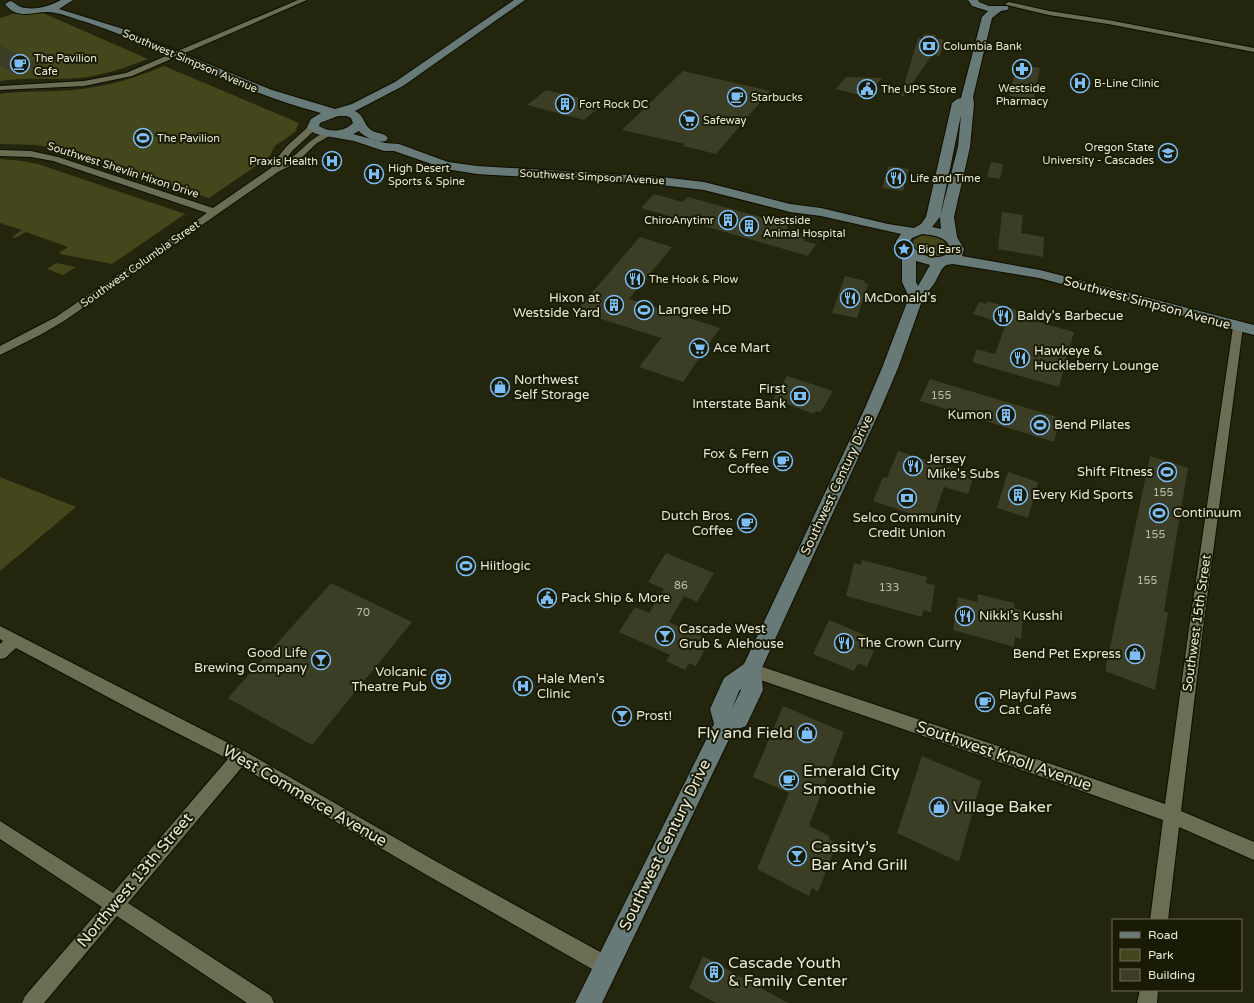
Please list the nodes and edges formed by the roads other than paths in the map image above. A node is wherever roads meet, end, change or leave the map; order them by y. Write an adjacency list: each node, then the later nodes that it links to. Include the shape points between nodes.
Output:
1 (304, 0): 12 (street)
2 (520, 0): 14 (street)
3 (973, 0): 8 (street)
4 (68, 1): 7 (street); 10 (street, Southwest Simpson Avenue, via 73,7)
5 (1004, 5): 8 (street); 9 (street)
6 (9, 7): 7 (street, via 32,11)
7 (48, 9): 10 (street, Southwest Simpson Avenue)
8 (985, 13): 17 (street)
9 (1077, 18): 11 (street); 13 (street, via 1108,27)
10 (113, 28): 12 (street, Southwest Simpson Avenue)
11 (1254, 50)
12 (176, 55): 15 (street, via 110,80 76,85 32,84); 16 (street, Southwest Simpson Avenue)
13 (1254, 55)
14 (399, 84): 18 (street, via 362,105); 19 (street, via 394,91 368,110)
15 (0, 88)
16 (268, 94): 18 (street, Southwest Simpson Avenue); 20 (street, Southwest Simpson Avenue, via 274,100 307,114)
17 (966, 97): 23 (street, via 958,103); 26 (street, via 968,104 964,147)
18 (337, 112): 19 (street, Southwest Simpson Avenue, via 353,114); 20 (street, via 326,115)
19 (359, 122): 21 (street, via 351,130); 22 (street, Southwest Simpson Avenue, via 368,133 393,142)
20 (314, 124): 21 (street, Southwest Simpson Avenue, via 322,133); 25 (street, Southwest Columbia Street, via 286,153)
21 (333, 134): 22 (street, Southwest Simpson Avenue, via 357,138 384,147); 25 (street, Southwest Columbia Street, via 314,141 293,161)
22 (395, 147): 27 (street, Southwest Simpson Avenue, via 446,165 476,170 661,180 704,186)
23 (947, 151): 26 (street, via 952,161 949,175); 29 (street, via 933,217 926,227)
24 (0, 153): 28 (street, Southwest Shevlin Hixon Drive, via 31,154 55,159)
25 (275, 170): 28 (street, Southwest Columbia Street)
26 (956, 180): 30 (street, via 947,217 948,229)
27 (790, 208): 29 (street, Southwest Simpson Avenue, via 821,212 888,228); 31 (street, Southwest Simpson Avenue, via 819,220 881,236)
28 (215, 212): 37 (street, Southwest Columbia Street, via 60,319)
29 (918, 231): 30 (street, Southwest Simpson Avenue, via 937,232); 31 (street, via 904,238 902,243)
30 (953, 240): 32 (street, Southwest Century Drive, via 958,249 957,253); 33 (street, Southwest Simpson Avenue, via 978,252 1011,261)
31 (907, 251): 32 (street, Southwest Simpson Avenue, via 925,260); 34 (street, via 909,282)
32 (946, 260): 33 (street, Southwest Simpson Avenue, via 973,261); 34 (street, Southwest Century Drive, via 936,266 927,284)
33 (1040, 274): 35 (street, Southwest Simpson Avenue)
34 (916, 297): 40 (street, Southwest Century Drive, via 873,408)
35 (1238, 327): 36 (street, Southwest Simpson Avenue); 42 (street, Southwest 15th Street)
36 (1254, 330)
37 (0, 351)
38 (7, 636): 39 (street); 41 (street, West Commerce Avenue)
39 (0, 653)
40 (751, 670): 42 (street, Southwest Knoll Avenue); 47 (street, Southwest Century Drive, via 752,690 738,719 725,724)
41 (240, 757): 45 (street, Northwest 13th Street); 47 (street, West Commerce Avenue)
42 (1172, 815): 44 (street, Southwest Knoll Avenue); 46 (street, Southwest 15th Street)
43 (0, 829): 45 (street)
44 (1254, 851)
45 (114, 905): 49 (street, Northwest 13th Street); 50 (street)
46 (1159, 919)
47 (606, 966): 51 (street, Southwest Century Drive)
48 (1149, 991): 52 (street)
49 (32, 1003)
50 (264, 1003)
51 (588, 1003)
52 (1147, 1003)

